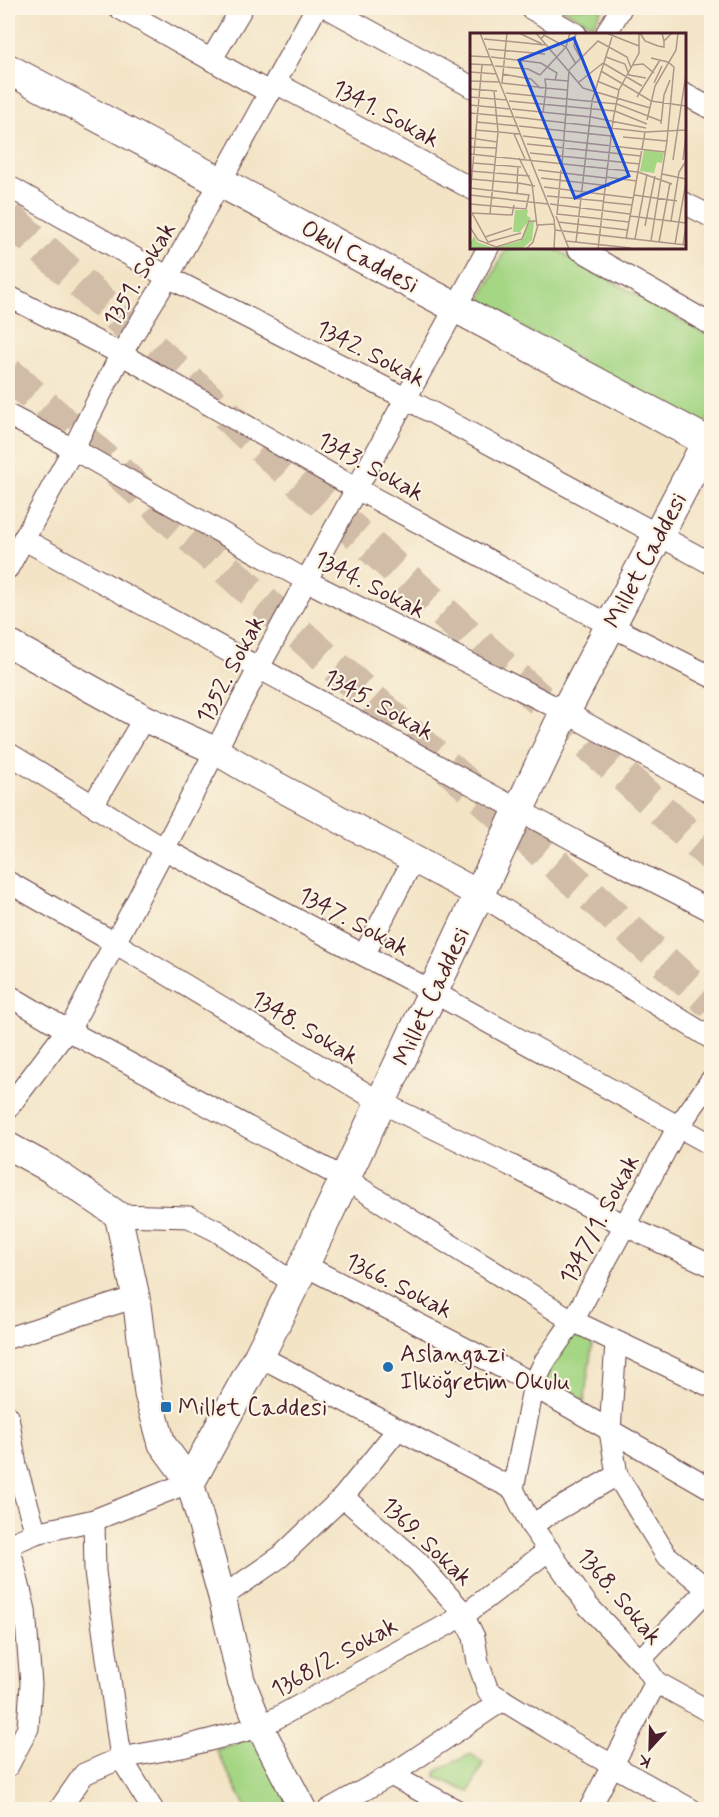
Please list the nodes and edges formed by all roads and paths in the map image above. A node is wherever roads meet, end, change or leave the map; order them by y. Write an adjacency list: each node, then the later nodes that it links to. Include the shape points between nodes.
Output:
1 (118, 8): 9 (street, 1341. Sokak)
2 (242, 8): 9 (street)
3 (316, 8): 12 (street, 1351. Sokak)
4 (328, 8): 11 (street)
5 (530, 8): 7 (street)
6 (621, 8): 8 (street)
7 (574, 33)
8 (607, 33)
9 (212, 60): 12 (street, 1341. Sokak)
10 (8, 69): 15 (main road, Okul Caddesi)
11 (470, 86)
12 (273, 88): 15 (street, 1351. Sokak); 17 (street, 1341. Sokak)
13 (686, 95): 14 (street)
14 (711, 109)
15 (222, 182): 22 (street, 1351. Sokak); 24 (main road, Okul Caddesi)
16 (8, 187): 22 (street, 1342. Sokak)
17 (470, 188)
18 (686, 204): 19 (street)
19 (711, 217)
20 (487, 249): 24 (street, 1352. Sokak)
21 (579, 249): 25 (street)
22 (168, 277): 26 (street, 1351. Sokak); 27 (street, 1342. Sokak)
23 (8, 296): 26 (street, 1343. Sokak)
24 (454, 308): 27 (street, 1352. Sokak); 29 (main road, Okul Caddesi)
25 (711, 325)
26 (121, 354): 30 (street, 1351. Sokak); 31 (street, 1343. Sokak)
27 (405, 398): 31 (street, 1352. Sokak); 32 (street, 1342. Sokak)
28 (8, 414): 30 (street, 1344. Sokak)
29 (710, 440): 32 (main road, Millet Caddesi)
30 (73, 449): 33 (street, 1351. Sokak); 36 (street, 1344. Sokak)
31 (355, 488): 36 (street, 1352. Sokak); 37 (street, 1343. Sokak)
32 (658, 536): 34 (street, 1342. Sokak); 37 (main road, Millet Caddesi)
33 (23, 539): 35 (street, 1351. Sokak); 39 (street, 1345. Sokak)
34 (711, 564)
35 (8, 568)
36 (307, 581): 39 (street, 1352. Sokak); 41 (street, 1344. Sokak)
37 (611, 626): 40 (street, 1343. Sokak); 41 (main road, Millet Caddesi)
38 (8, 643): 42 (street)
39 (259, 668): 43 (street, 1352. Sokak); 47 (street, 1345. Sokak)
40 (711, 677)
41 (565, 712): 45 (street, 1344. Sokak); 47 (main road, Millet Caddesi)
42 (144, 718): 43 (street); 46 (street)
43 (216, 751): 48 (street, 1352. Sokak); 49 (street)
44 (8, 753): 46 (street, 1347. Sokak)
45 (711, 794)
46 (93, 805): 48 (street, 1347. Sokak)
47 (519, 810): 51 (main road, Millet Caddesi); 52 (street, 1345. Sokak)
48 (164, 849): 53 (street, 1352. Sokak); 54 (street, 1347. Sokak)
49 (413, 860): 51 (street); 54 (street)
50 (8, 882): 53 (street, 1348. Sokak)
51 (479, 894): 55 (main road, Millet Caddesi); 58 (street)
52 (711, 911)
53 (115, 943): 57 (street, 1352. Sokak); 60 (street, 1348. Sokak)
54 (364, 955): 55 (street, 1347. Sokak)
55 (433, 992): 60 (main road, Millet Caddesi); 62 (street, 1347. Sokak)
56 (8, 995): 57 (street)
57 (67, 1030): 61 (street, 1352. Sokak); 65 (street)
58 (711, 1039)
59 (711, 1079): 62 (street, 1347/1. Sokak)
60 (380, 1102): 65 (main road, Millet Caddesi); 67 (street, 1348. Sokak)
61 (8, 1108)
62 (678, 1127): 63 (street, 1347. Sokak); 67 (street, 1347/1. Sokak)
63 (711, 1145)
64 (8, 1146): 66 (street)
65 (345, 1179): 69 (main road, Millet Caddesi); 71 (street)
66 (118, 1215): 69 (street, 1366. Sokak, via 189,1217); 70 (street)
67 (624, 1225): 68 (street, 1348. Sokak); 71 (street, 1347/1. Sokak)
68 (711, 1266)
69 (299, 1274): 74 (main road, Millet Caddesi); 75 (street, 1366. Sokak)
70 (136, 1297): 72 (street); 81 (street, via 148,1394 162,1444)
71 (573, 1321): 73 (street); 75 (street, 1347/1. Sokak)
72 (8, 1338)
73 (616, 1343): 76 (street); 79 (street)
74 (259, 1356): 78 (street); 81 (main road, Millet Caddesi)
75 (534, 1384): 79 (street, 1366. Sokak); 82 (street, 1347/1. Sokak)
76 (711, 1387)
77 (8, 1416): 87 (street, via 16,1466)
78 (398, 1429): 82 (street); 84 (street, 1369. Sokak)
79 (610, 1431): 80 (street); 83 (street, 1366. Sokak)
80 (617, 1475): 86 (street); 90 (street, via 666,1555)
81 (190, 1482): 85 (street); 91 (street)
82 (513, 1489): 86 (street, 1368. Sokak)
83 (711, 1489)
84 (343, 1497): 91 (street, via 280,1557); 92 (street, 1369. Sokak, via 417,1561)
85 (94, 1520): 87 (street); 98 (street, via 95,1572)
86 (531, 1525): 89 (street, 1368. Sokak)
87 (36, 1533): 88 (street)
88 (8, 1545): 99 (street, via 25,1610 31,1684 28,1728)
89 (549, 1550): 92 (street, 1368/2. Sokak); 93 (street, 1368. Sokak, via 588,1606)
90 (709, 1592): 93 (street)
91 (222, 1597): 97 (street, via 241,1680)
92 (463, 1616): 95 (street, 1369. Sokak, via 474,1637 488,1691); 97 (street, 1368/2. Sokak)
93 (640, 1660): 94 (street, 1368. Sokak)
94 (656, 1682): 96 (street, 1368. Sokak); 100 (street)
95 (503, 1700): 100 (street, 1369. Sokak); 101 (street)
96 (711, 1713)
97 (260, 1727): 98 (street, 1368/2. Sokak); 102 (street)
98 (121, 1758): 103 (street, 1368/2. Sokak, via 84,1774); 104 (street)
99 (8, 1766)
100 (613, 1766): 107 (street); 108 (street, 1369. Sokak)
101 (391, 1775): 105 (street); 106 (street)
102 (297, 1807)
103 (59, 1809)
104 (153, 1809)
105 (328, 1809)
106 (456, 1809)
107 (589, 1809)
108 (692, 1809)

